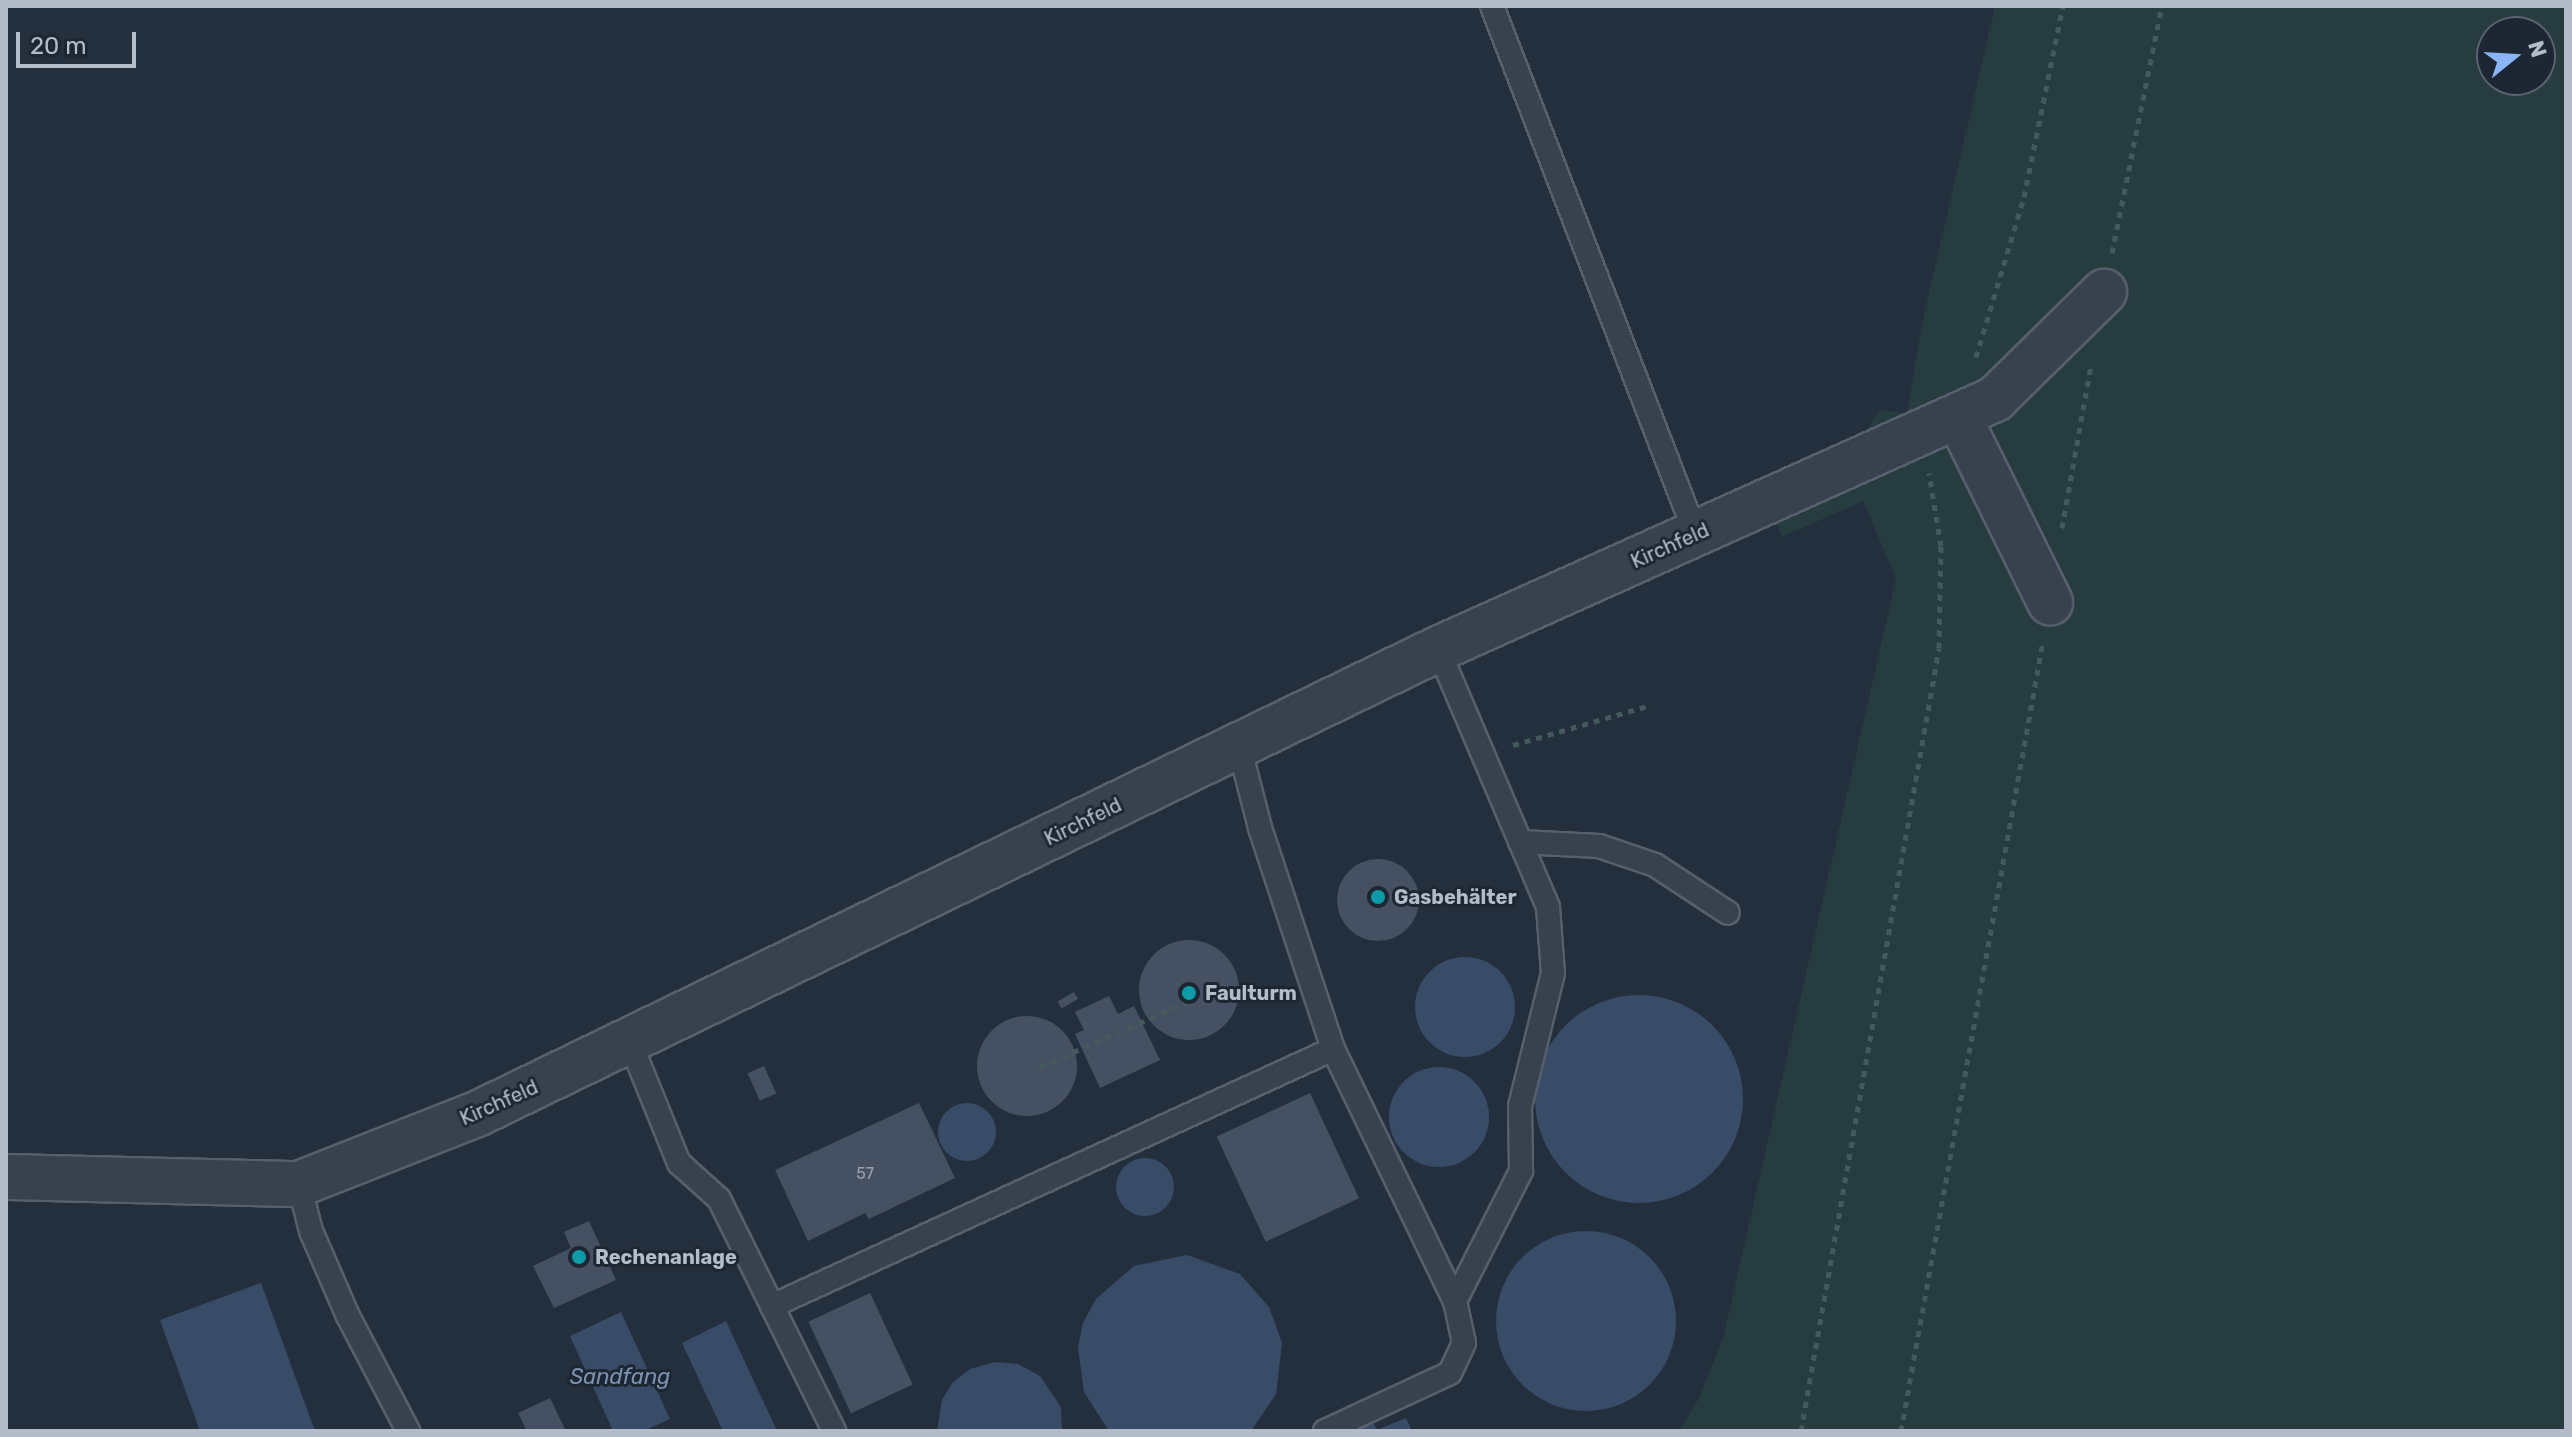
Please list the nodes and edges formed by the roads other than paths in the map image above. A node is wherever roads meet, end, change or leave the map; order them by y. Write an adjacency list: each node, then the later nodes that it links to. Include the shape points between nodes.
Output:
1 (1492, 6): 4 (lane)
2 (2104, 292): 3 (street, Kirchfeld, via 1995,399)
3 (1958, 416): 4 (street, Kirchfeld); 5 (street)
4 (1696, 535): 6 (street, Kirchfeld)
5 (2050, 602)
6 (1438, 649): 7 (street, Kirchfeld); 8 (lane)
7 (1239, 746): 10 (street, Kirchfeld); 11 (lane, via 1260,828)
8 (1520, 842): 9 (lane, via 1599,846 1655,865); 14 (lane, via 1548,907 1553,973 1520,1106 1521,1171)
9 (1728, 913)
10 (630, 1042): 13 (street, Kirchfeld, via 479,1113); 15 (lane, via 679,1163 719,1199)
11 (1333, 1049): 14 (lane); 15 (lane)
12 (6, 1177): 13 (street, Kirchfeld)
13 (299, 1184): 16 (lane, via 311,1231 348,1316)
14 (1455, 1301): 18 (lane, via 1464,1343 1450,1373)
15 (772, 1306): 17 (lane)
16 (408, 1431)
17 (834, 1431)
18 (1325, 1431)

